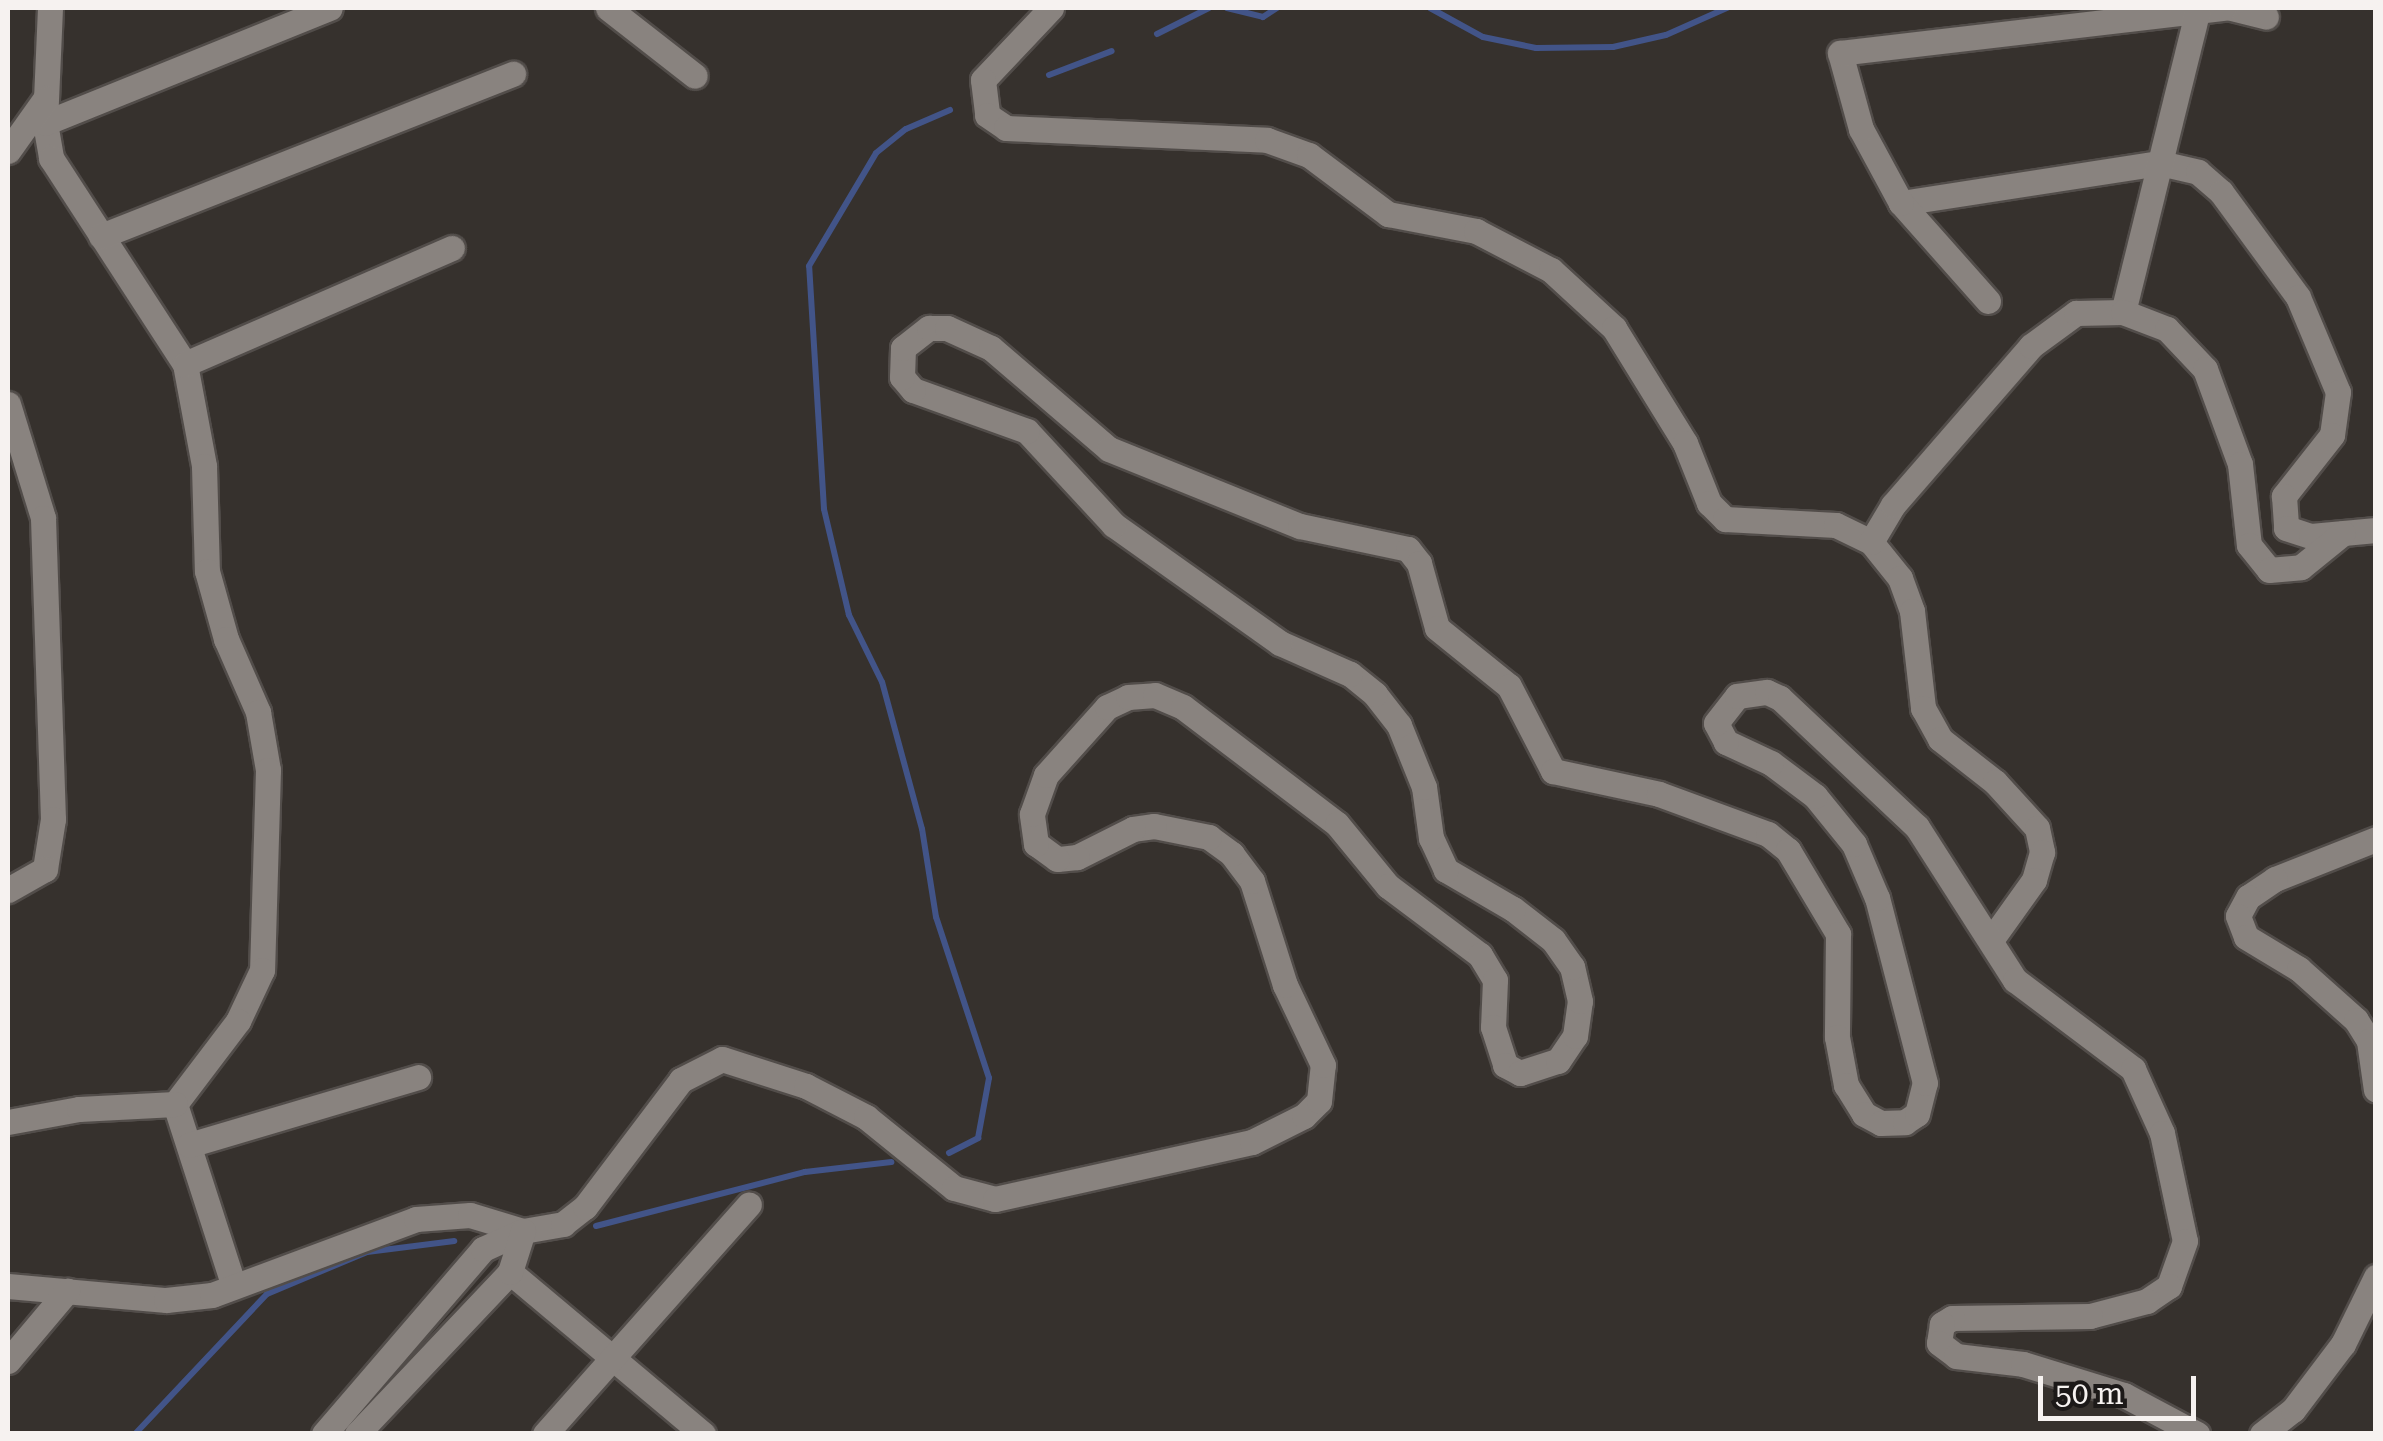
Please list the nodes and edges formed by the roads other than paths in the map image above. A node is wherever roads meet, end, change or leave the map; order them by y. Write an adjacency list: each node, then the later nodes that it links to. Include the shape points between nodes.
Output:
1 (50, 8): 10 (street)
2 (330, 8): 10 (street)
3 (608, 8): 9 (street)
4 (1051, 8): 22 (street, via 982,80 987,115 1006,128 1267,140 1309,155 1388,214 1476,231 1551,270 1614,328 1685,443 1709,503 1725,519 1836,525)
5 (2228, 8): 6 (street); 7 (street)
6 (2198, 9): 12 (street); 13 (street, via 1840,53 1861,129)
7 (2266, 16)
8 (513, 74): 14 (street)
9 (694, 76)
10 (45, 111): 11 (street); 14 (street, via 51,158)
11 (8, 151)
12 (2160, 162): 13 (street); 17 (street); 21 (street, via 2180,163 2221,192 2298,297 2331,366 2338,416 2332,436 2284,496 2283,516 2296,534)
13 (1901, 203): 16 (street)
14 (101, 236): 18 (street)
15 (452, 248): 18 (street)
16 (1988, 301)
17 (2123, 312): 21 (street, via 2167,330 2205,369 2240,464 2249,546 2258,560 2282,572 2302,567); 22 (street, via 2076,312 2048,327 1893,506)
18 (185, 364): 28 (street, via 204,466 207,571 263,734 266,927 262,970 238,1021)
19 (8, 404): 24 (street, via 32,465 43,518 52,819 45,869)
20 (2376, 530): 21 (street)
21 (2342, 533)
22 (1871, 542): 25 (street, via 1900,578 1912,611 1922,708 1940,739 1994,782 2036,828 2042,852 2034,880)
23 (2376, 839): 27 (street, via 2274,879 2248,897 2238,916 2246,937 2300,968 2356,1020 2369,1041)
24 (8, 890)
25 (1991, 940): 32 (street, via 1918,827 1780,698 1751,692 1722,708 1716,723 1726,742 1771,762 1815,796 1854,844 1878,898 1925,1083 1917,1114 1905,1122 1881,1123 1864,1114 1846,1085 1837,1037 1838,934 1788,850 1768,834 1659,794 1554,771 1509,686 1437,628 1419,563 1408,550 1300,526 1109,449 991,348 946,328 929,328 903,348 902,377 913,390 1027,430 1114,526 1280,643 1350,674 1375,694 1399,725 1418,772 1431,838 1446,870 1553,940 1572,966 1580,1001 1575,1036 1558,1061 1538,1071 1505,1065 1493,1027 1495,980 1480,955 1388,886 1336,824 1183,707 1155,696 1128,697 1106,707 1046,775 1032,814 1036,844 1057,859 1077,856 1154,826 1209,837 1232,854 1252,881 1285,985 1323,1065 1319,1102 1304,1116 1252,1142 995,1198 954,1188 866,1117 806,1086 722,1059 681,1080 575,1217); 44 (street, via 2014,980 2133,1069 2162,1132 2184,1241 2168,1286 2147,1301 2090,1316 1952,1318 1942,1324 1939,1343 1956,1356 2023,1364 2124,1395)
26 (418, 1077): 30 (street)
27 (2376, 1090)
28 (176, 1104): 29 (street, via 78,1109); 30 (street)
29 (8, 1122)
30 (188, 1145): 35 (street)
31 (749, 1204): 38 (street)
32 (523, 1232): 33 (street); 35 (street, via 444,1214); 40 (street, via 483,1249)
33 (510, 1272): 38 (street); 41 (street)
34 (2376, 1277): 45 (street, via 2343,1344 2293,1410)
35 (233, 1284): 37 (street, via 212,1295 166,1300)
36 (8, 1286): 37 (street)
37 (67, 1291): 39 (street)
38 (616, 1358): 42 (street); 43 (street)
39 (8, 1361)
40 (324, 1434)
41 (357, 1434)
42 (545, 1434)
43 (703, 1434)
44 (2196, 1434)
45 (2262, 1434)

